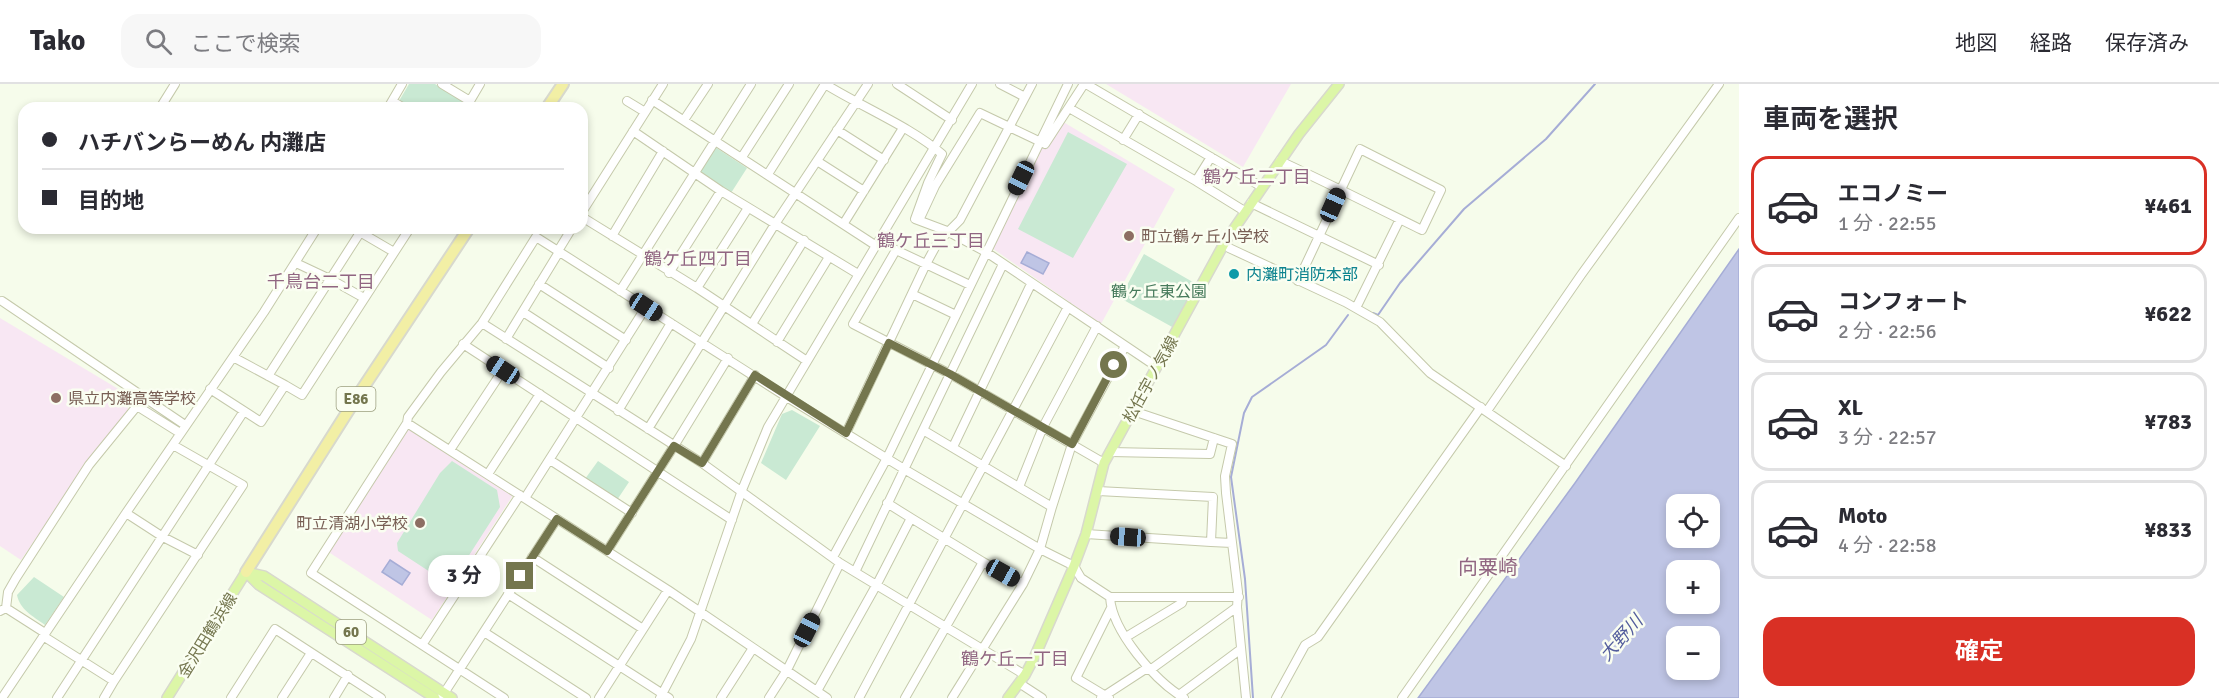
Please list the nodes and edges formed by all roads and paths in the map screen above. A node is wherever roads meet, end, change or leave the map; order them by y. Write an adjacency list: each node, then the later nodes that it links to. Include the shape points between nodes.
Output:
1 (175, 84): 22 (street)
2 (402, 84): 23 (street)
3 (442, 84): 4 (street, via 470,101)
4 (480, 84)
5 (563, 84): 24 (highway)
6 (663, 84): 20 (street)
7 (708, 84): 29 (street)
8 (751, 84): 35 (street)
9 (789, 84): 40 (street)
10 (868, 84): 25 (street)
11 (897, 84): 30 (street)
12 (972, 84): 30 (street)
13 (1000, 84): 19 (street)
14 (1032, 84): 19 (street)
15 (1068, 84): 37 (street)
16 (1085, 84): 26 (street); 28 (street)
17 (1339, 84): 43 (main road, 松任宇ノ気線)
18 (1719, 84): 128 (street)
19 (1025, 97): 31 (street)
20 (652, 100): 27 (street); 29 (street)
21 (627, 101): 27 (street)
22 (164, 102)
23 (392, 102)
24 (551, 102)
25 (856, 104): 32 (street); 33 (street); 46 (street, via 825,84)
26 (1069, 108): 36 (street); 37 (street, via 1045,144)
27 (645, 112): 34 (street)
28 (1139, 114): 36 (street); 41 (street)
29 (684, 120): 35 (street)
30 (952, 120): 38 (street)
31 (1010, 127): 37 (street); 59 (street, via 980,113 935,186); 62 (street, via 960,220)
32 (903, 128): 38 (street); 42 (street)
33 (837, 130): 42 (street); 44 (street)
34 (633, 131): 39 (street); 53 (street)
35 (715, 140): 40 (street); 45 (street)
36 (1124, 140): 47 (street)
37 (1039, 141): 76 (street)
38 (934, 147): 59 (street, via 942,154 927,183 915,219); 73 (street)
39 (663, 151): 45 (street); 69 (street)
40 (742, 157): 46 (street)
41 (1211, 157): 47 (street); 48 (street)
42 (884, 160): 51 (street)
43 (1280, 160): 48 (main road, 松任宇ノ気線); 49 (street)
44 (817, 161): 51 (street); 52 (street)
45 (694, 173): 50 (street); 77 (street)
46 (768, 174): 52 (street)
47 (1196, 181): 55 (street)
48 (1262, 187): 55 (main road, 松任宇ノ気線)
49 (1340, 189): 58 (street); 58 (street, via 1360,149 1441,190 1422,230); 70 (street)
50 (721, 191): 54 (street); 83 (street)
51 (864, 191): 60 (street)
52 (796, 193): 60 (street); 61 (street)
53 (588, 204)
54 (748, 208): 61 (street); 90 (street)
55 (1248, 208): 70 (street); 72 (main road, 松任宇ノ気線)
56 (588, 218): 69 (street)
57 (1739, 218): 154 (street)
58 (1400, 219): 82 (street)
59 (919, 221): 62 (street)
60 (844, 223): 73 (street)
61 (775, 224): 71 (street); 95 (street)
62 (947, 231): 76 (street); 80 (street)
63 (313, 234): 79 (street)
64 (356, 234): 85 (street)
65 (367, 234): 75 (street)
66 (406, 234): 75 (street)
67 (465, 234): 184 (highway, E86)
68 (568, 234): 74 (street)
69 (612, 236): 77 (street)
70 (1319, 237): 82 (street); 86 (street)
71 (804, 240): 78 (street); 103 (street)
72 (1225, 243): 86 (street); 116 (main road, 松任宇ノ気線)
73 (875, 244): 84 (street)
74 (558, 251): 87 (street); 91 (street); 101 (street, via 536,237)
75 (394, 252): 93 (street)
76 (986, 252): 81 (street); 89 (street)
77 (642, 255): 83 (street); 91 (street)
78 (829, 257): 84 (street); 108 (street)
79 (296, 263): 85 (street); 112 (street)
80 (926, 264): 89 (street); 92 (street); 109 (street, via 896,250 853,324)
81 (1002, 264): 88 (street); 119 (street)
82 (1379, 265): 98 (street)
83 (669, 273): 90 (street)
84 (858, 274): 114 (street)
85 (330, 279): 93 (street); 121 (street)
86 (1298, 281): 98 (street)
87 (540, 284): 99 (street); 106 (street)
88 (1031, 284): 97 (street); 124 (street)
89 (970, 285): 100 (street)
90 (697, 288): 95 (street)
91 (620, 291): 96 (street)
92 (912, 294): 100 (street); 109 (street)
93 (364, 298): 122 (street, via 302,395)
94 (2, 301): 135 (street)
95 (725, 306): 103 (street); 107 (street)
96 (646, 307): 102 (street); 106 (street)
97 (1068, 307): 104 (street); 129 (street)
98 (1356, 308): 128 (street, via 1383,324 1430,373)
99 (523, 312): 105 (street); 117 (street)
100 (956, 315): 115 (street)
101 (482, 322): 105 (street); 110 (street)
102 (671, 323): 107 (street); 131 (street)
103 (752, 324): 108 (street)
104 (1097, 326): 111 (street); 136 (street)
105 (506, 339): 126 (street)
106 (626, 340): 117 (street)
107 (702, 342): 113 (street); 137 (street)
108 (777, 342): 114 (street)
109 (889, 343): 115 (street); 140 (street)
110 (463, 344): 118 (street); 134 (street)
111 (1125, 346): 116 (street); 143 (street)
112 (233, 357): 121 (street); 123 (street)
113 (728, 358): 120 (street); 144 (street)
114 (807, 361): 127 (street)
115 (933, 365): 119 (street); 148 (street)
116 (1157, 367): 132 (main road, 松任宇ノ気線)
117 (609, 368): 126 (street)
118 (503, 370): 125 (street); 146 (street)
119 (950, 374): 124 (street); 138 (street)
120 (755, 375): 127 (street); 150 (street)
121 (268, 376): 122 (street)
122 (285, 385): 130 (street, via 261,422)
123 (210, 389): 130 (street); 135 (street)
124 (981, 392): 129 (street); 145 (street)
125 (540, 394): 133 (street); 157 (street)
126 (592, 394): 131 (street); 133 (street)
127 (785, 396): 140 (street); 159 (street)
128 (1484, 409): 154 (street); 240 (street, via 1318,637 1305,645)
129 (1013, 410): 136 (street); 152 (street)
130 (244, 411): 153 (street)
131 (618, 411): 137 (street)
132 (1133, 411): 141 (street); 147 (main road, 松任宇ノ気線)
133 (576, 418): 149 (street); 156 (street)
134 (407, 423): 146 (street); 203 (street, via 311,573)
135 (185, 426): 139 (street)
136 (1043, 427): 143 (street); 158 (street)
137 (648, 429): 144 (street)
138 (923, 430): 145 (street); 155 (street)
139 (180, 433): 142 (street); 196 (street, via 137,406 89,465 16,578)
140 (846, 433): 148 (street)
141 (1214, 438): 147 (street, via 1210,454); 163 (street, via 1232,444 1225,476)
142 (173, 444): 153 (street); 167 (street)
143 (1072, 444): 151 (street); 166 (street)
144 (674, 446): 150 (street); 156 (street)
145 (953, 447): 152 (street)
146 (450, 450): 157 (street)
147 (1110, 452): 151 (main road, 松任宇ノ気線)
148 (887, 458): 155 (street); 181 (street)
149 (550, 460): 161 (street); 168 (street)
150 (702, 463): 159 (street)
151 (1104, 463): 160 (main road, 松任宇ノ気線)
152 (983, 465): 158 (street); 164 (street)
153 (210, 466): 173 (street); 179 (street, via 243,485)
154 (1566, 466): 241 (street)
155 (904, 469): 164 (street); 165 (street)
156 (658, 471): 168 (street); 171 (street)
157 (488, 474): 161 (street)
158 (1019, 487): 166 (street)
159 (742, 490): 171 (street); 181 (street)
160 (1098, 491): 162 (street); 172 (main road, 松任宇ノ気線)
161 (523, 497): 170 (street); 203 (street)
162 (1213, 497): 163 (street); 175 (street)
163 (1226, 498): 176 (street)
164 (963, 502): 174 (street); 177 (street)
165 (887, 503): 169 (street); 185 (street)
166 (1052, 507): 177 (street)
167 (126, 513): 173 (street); 201 (street)
168 (632, 513): 178 (street)
169 (911, 518): 174 (street); 186 (street)
170 (557, 519): 178 (street); 180 (street)
171 (732, 520): 197 (street)
172 (1086, 534): 175 (street); 183 (main road, 松任宇ノ気線)
173 (163, 537): 179 (street); 208 (street)
174 (944, 538): 182 (street); 193 (street)
175 (1211, 543): 176 (street)
176 (1232, 543): 192 (street)
177 (1040, 549): 183 (street); 187 (street)
178 (607, 551): 188 (street)
179 (198, 555): 215 (street)
180 (532, 557): 189 (street); 199 (street)
181 (837, 560): 185 (street); 211 (street)
182 (983, 562): 187 (street); 198 (street)
183 (1074, 566): 190 (street, via 1080,579); 214 (main road, 松任宇ノ気線)
184 (246, 572): 217 (main road, 60, via 264,576); 224 (main road, 金沢田鶴浜線)
185 (855, 572): 186 (street)
186 (877, 584): 193 (street); 216 (street)
187 (1023, 584): 206 (street)
188 (668, 590): 197 (street); 199 (street)
189 (508, 594): 200 (street); 209 (street)
190 (1110, 597): 191 (street); 195 (street)
191 (1184, 597): 192 (street); 202 (street, via 1182,603)
192 (1239, 597): 194 (street)
193 (909, 604): 198 (street); 234 (street)
194 (1237, 607): 205 (street); 212 (street)
195 (1111, 608): 202 (street); 219 (street, via 1076,678)
196 (3, 609): 201 (street)
197 (701, 612): 204 (street); 218 (street)
198 (946, 627): 206 (street); 235 (street)
199 (643, 629): 209 (street)
200 (484, 632): 210 (street); 230 (street)
201 (44, 635): 208 (street); 221 (street)
202 (1126, 637): 212 (street)
203 (422, 645): 210 (street)
204 (753, 648): 211 (street); 232 (street)
205 (1241, 649): 220 (street); 239 (street)
206 (983, 651): 214 (street); 236 (street)
207 (311, 653): 213 (street); 225 (street, via 275,629); 226 (street)
208 (82, 661): 215 (street); 222 (street)
209 (619, 666): 218 (street); 231 (street)
210 (460, 669): 217 (street); 229 (street)
211 (787, 670): 216 (street); 233 (street)
212 (1150, 670): 219 (street, via 1144,669); 220 (street)
213 (348, 675): 227 (street); 228 (street)
214 (1022, 679): 237 (main road, 松任宇ノ気線); 238 (street)
215 (114, 681): 223 (street)
216 (822, 695)
217 (443, 697)
218 (664, 697)
219 (1105, 697)
220 (1181, 697)
221 (2, 698)
222 (57, 698)
223 (104, 698)
224 (167, 698)
225 (231, 698)
226 (282, 698)
227 (334, 698)
228 (381, 698)
229 (504, 698)
230 (586, 698)
231 (599, 698)
232 (721, 698)
233 (769, 698)
234 (859, 698)
235 (904, 698)
236 (952, 698)
237 (1008, 698)
238 (1042, 698)
239 (1245, 698)
240 (1276, 698)
241 (1402, 698)

